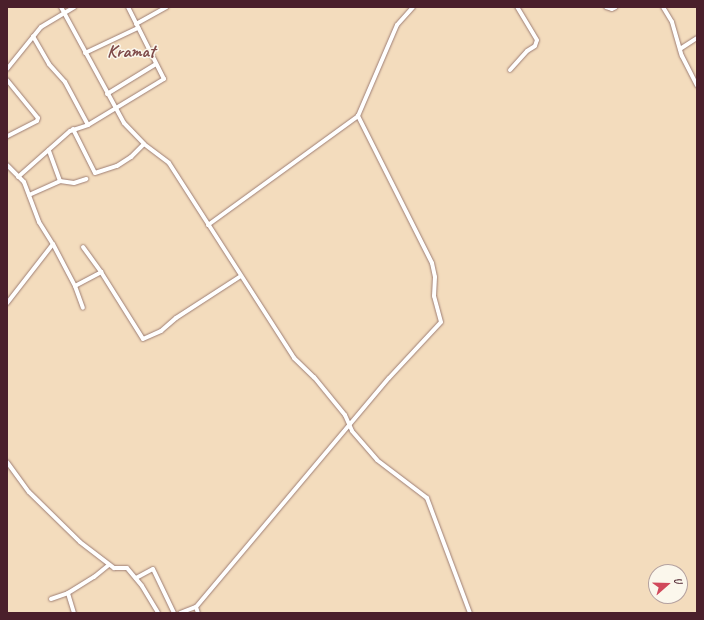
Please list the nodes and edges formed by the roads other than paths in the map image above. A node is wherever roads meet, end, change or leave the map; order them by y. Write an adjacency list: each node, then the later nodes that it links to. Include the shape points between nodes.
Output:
1 (61, 7): 10 (street)
2 (74, 7): 10 (street)
3 (128, 7): 11 (street)
4 (168, 7): 11 (street)
5 (413, 7): 23 (street, via 397,25)
6 (517, 7): 18 (street, via 538,40)
7 (606, 7): 8 (street, via 610,10)
8 (616, 7)
9 (663, 7): 14 (street, via 672,22)
10 (63, 13): 12 (street, via 45,24); 15 (street)
11 (137, 26): 15 (street); 16 (street)
12 (33, 36): 17 (street); 24 (street, via 49,64 65,82)
13 (697, 38): 14 (street)
14 (680, 49): 20 (street)
15 (85, 52): 21 (street)
16 (156, 64): 21 (street); 22 (street, via 164,80)
17 (7, 69)
18 (510, 70)
19 (7, 80): 26 (street, via 38,118 37,121)
20 (697, 85)
21 (107, 94): 22 (street)
22 (115, 108): 24 (street); 27 (street, via 131,133)
23 (358, 116): 34 (street); 42 (street, via 432,263 435,277 434,296 441,322)
24 (88, 125): 25 (street)
25 (73, 129): 27 (street, via 95,173 117,166); 28 (street)
26 (7, 136)
27 (144, 144): 34 (street, via 169,163)
28 (49, 150): 30 (street); 32 (street)
29 (7, 164): 30 (street)
30 (18, 177): 33 (street)
31 (86, 179): 32 (street, via 74,183)
32 (60, 181): 33 (street)
33 (29, 195): 35 (street, via 39,222)
34 (208, 225): 38 (street)
35 (53, 244): 39 (street); 40 (street)
36 (83, 247): 37 (street)
37 (101, 272): 38 (street, via 143,339 161,331 176,318); 39 (street)
38 (241, 276): 42 (street, via 294,358 314,377)
39 (74, 286): 41 (street)
40 (7, 303)
41 (84, 308)
42 (349, 424): 48 (street); 54 (street, via 377,460 427,498)
43 (7, 462): 44 (street, via 32,495 80,542)
44 (108, 564): 45 (street, via 117,570 127,568); 46 (street, via 94,577)
45 (136, 578): 50 (street); 51 (street, via 153,569)
46 (68, 593): 47 (street); 49 (street)
47 (51, 599)
48 (196, 607): 52 (street); 53 (street)
49 (74, 613)
50 (158, 613)
51 (174, 613)
52 (180, 613)
53 (198, 613)
54 (470, 613)

